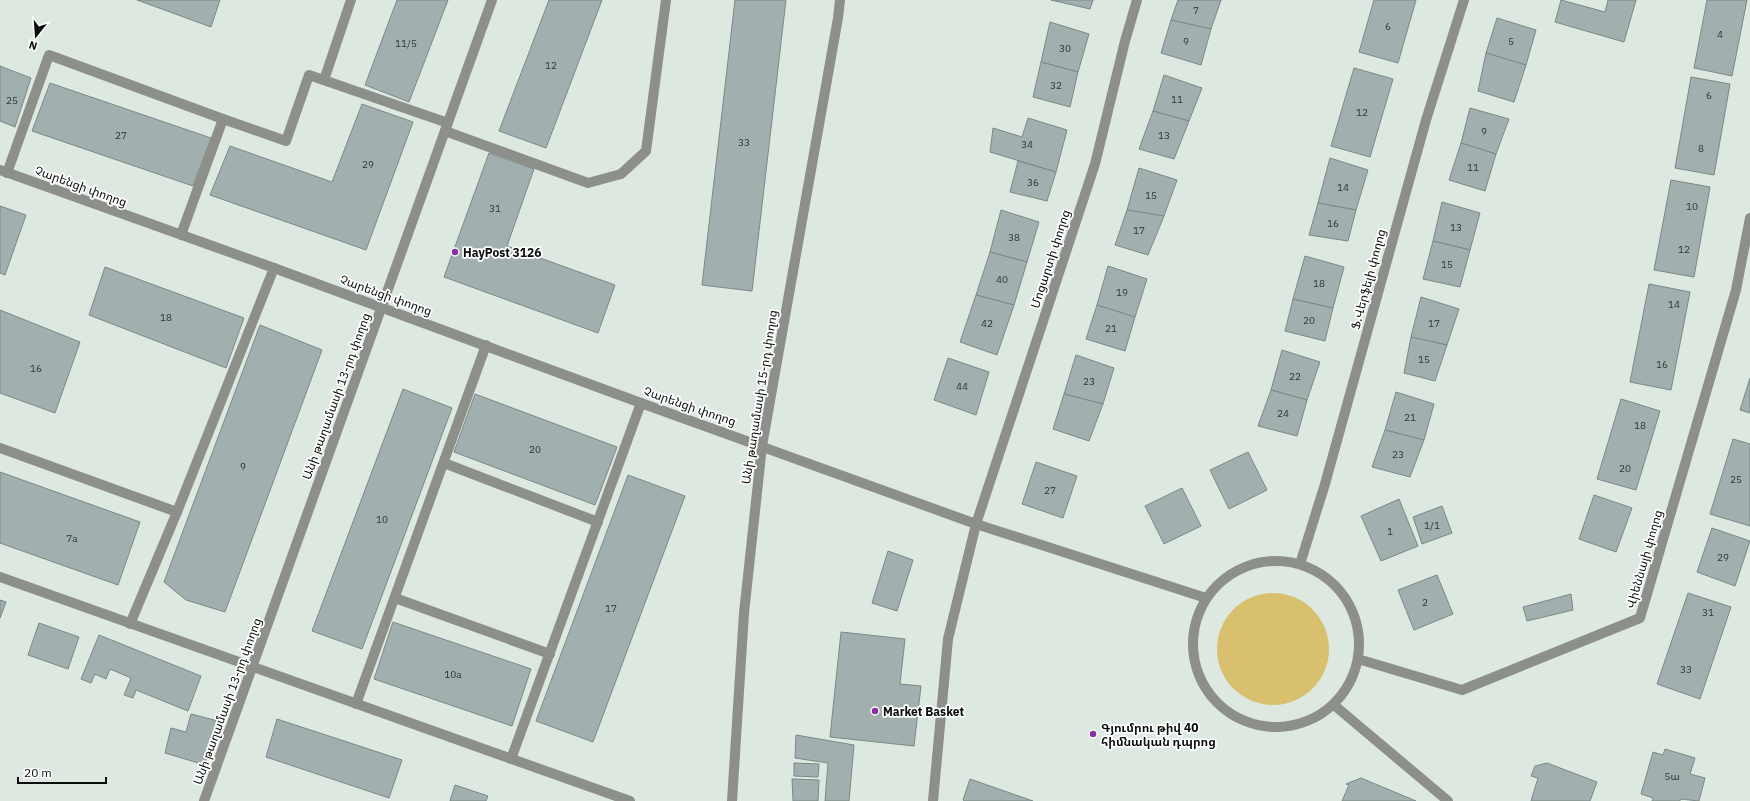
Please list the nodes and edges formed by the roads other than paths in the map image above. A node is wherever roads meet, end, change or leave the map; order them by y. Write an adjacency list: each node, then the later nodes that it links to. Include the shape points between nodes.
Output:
1 (351, 0): 7 (street)
2 (492, 0): 9 (street, Անի թաղամասի 13-րդ փողոց)
3 (666, 0): 9 (street, via 646,151 621,174 588,183)
4 (840, 0): 17 (street, Անի թաղամասի 15-րդ փողոց)
5 (1137, 0): 22 (street, Մոցարտի փողոց, via 1095,164)
6 (1464, 0): 23 (street, Ֆ.Վերֆելի փողոց, via 1426,120 1325,484)
7 (324, 80): 8 (street, via 309,75 286,141); 9 (street)
8 (224, 119): 10 (street, via 49,55); 12 (street)
9 (447, 127): 14 (street, Անի թաղամասի 13-րդ փողոց)
10 (3, 172): 12 (street, Չարենցի փողոց)
11 (1750, 218): 29 (street, Վիեննայի փողոց, via 1736,290 1640,618 1462,690)
12 (181, 235): 13 (street, Չարենցի փողոց)
13 (274, 268): 14 (street, Չարենցի փողոց); 20 (street)
14 (381, 308): 15 (street, Չարենցի փողոց); 30 (street, Անի թաղամասի 13-րդ փողոց)
15 (486, 345): 16 (street, Չարենցի փողոց); 19 (street)
16 (641, 403): 17 (street, Չարենցի փողոց); 21 (street)
17 (762, 446): 22 (street, Չարենցի փողոց); 36 (street, Անի թաղամասի 15-րդ փողոց, via 744,613)
18 (0, 448): 20 (street)
19 (444, 463): 21 (street); 25 (street)
20 (177, 512): 27 (street)
21 (598, 522): 28 (street)
22 (976, 524): 26 (street, Չարենցի փողոց); 37 (street, Մոցարտի փողոց, via 948,638)
23 (1300, 564): 26 (street, via 1273,561 1247,566 1224,579); 29 (street, via 1322,575 1340,591 1352,611 1359,635)
24 (0, 577): 27 (street)
25 (395, 598): 28 (street); 31 (street)
26 (1206, 598): 32 (street, via 1195,623 1192,650 1198,676 1212,699 1233,716 1258,726 1285,727 1311,720)
27 (130, 624): 30 (street)
28 (550, 654): 33 (street)
29 (1358, 659): 32 (street, via 1349,684)
30 (252, 667): 31 (street); 34 (street, Անի թաղամասի 13-րդ փողոց)
31 (356, 704): 33 (street)
32 (1334, 705): 38 (street)
33 (511, 759): 35 (street)
34 (204, 801)
35 (630, 801)
36 (732, 801)
37 (933, 801)
38 (1448, 801)

